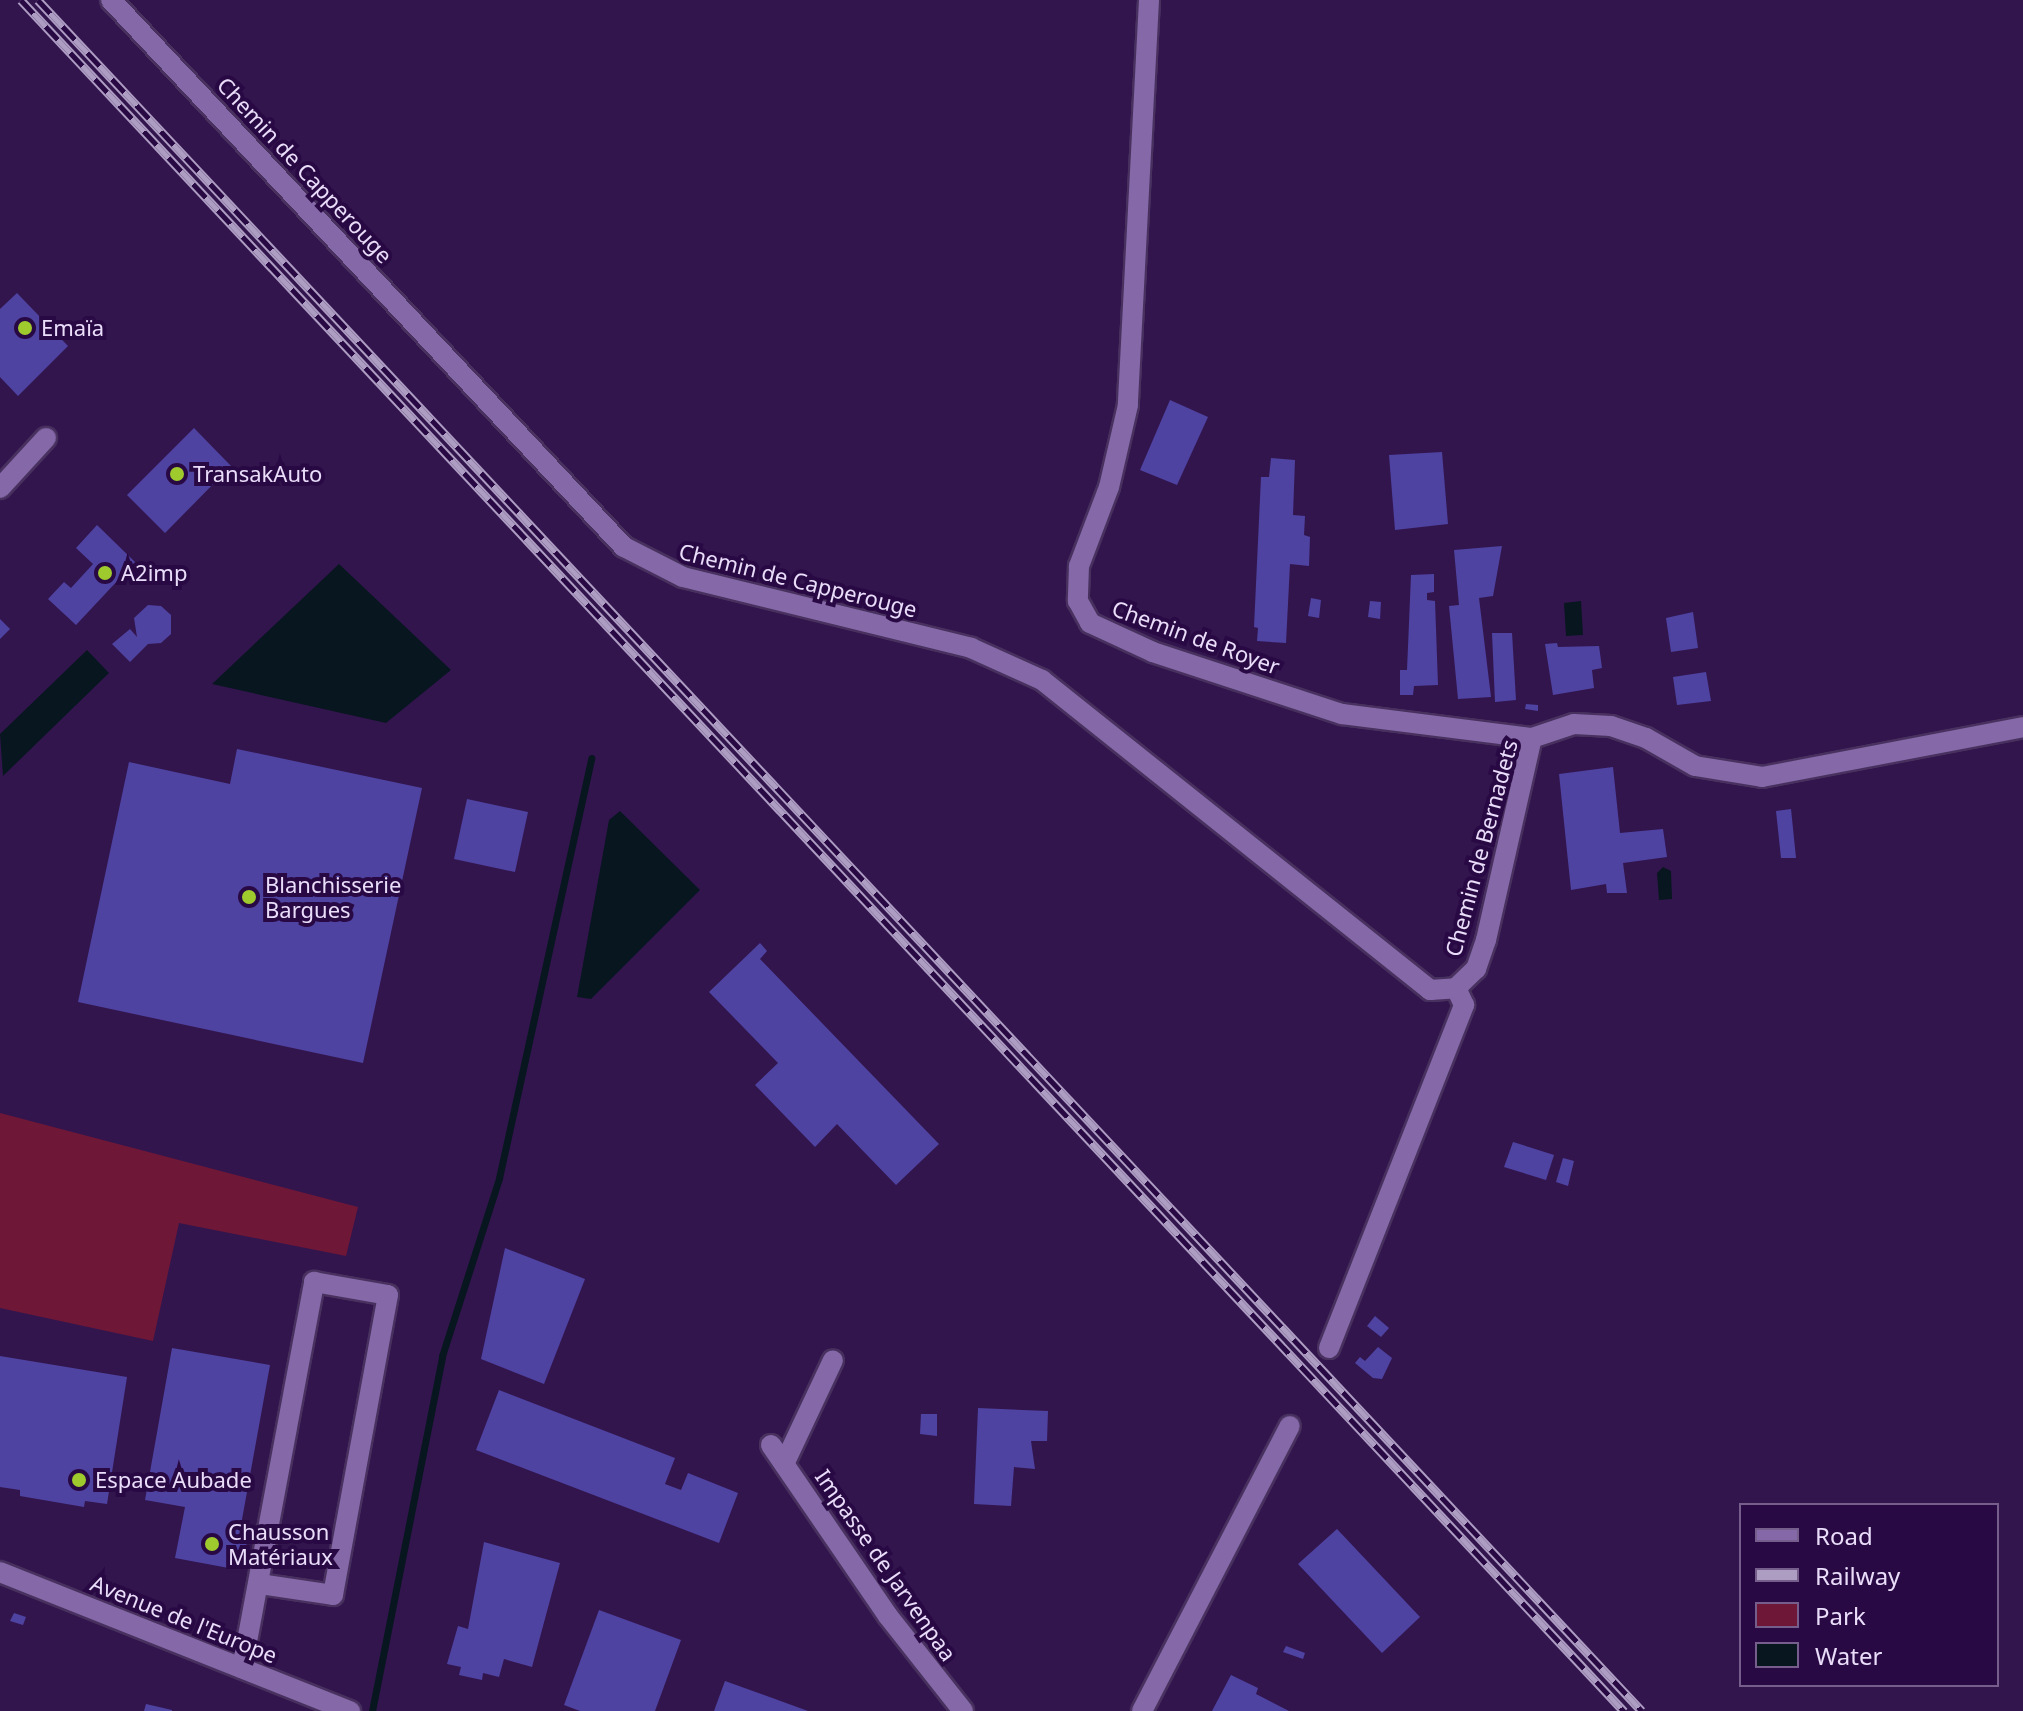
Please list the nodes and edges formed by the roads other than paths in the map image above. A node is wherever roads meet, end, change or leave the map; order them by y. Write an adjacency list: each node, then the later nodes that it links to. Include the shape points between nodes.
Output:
1 (111, 0): 7 (street, Chemin de Capperouge, via 624,547 683,577 971,648 1042,680 1430,990)
2 (1149, 0): 6 (street, Chemin de Royer, via 1128,405 1109,487 1079,566 1078,601 1090,623 1153,652 1342,714)
3 (46, 438): 4 (street)
4 (0, 488)
5 (2023, 727): 6 (street, Chemin de Bernadets, via 1762,777 1695,766 1646,738 1611,726 1574,724)
6 (1532, 738): 7 (street, Chemin de Bernadets, via 1486,940 1476,969)
7 (1456, 988): 8 (street, Chemin de Bernadets, via 1464,1005)
8 (1329, 1348)
9 (833, 1360): 15 (street, Impasse de Jarvenpaa, via 778,1453 809,1506)
10 (1290, 1426): 16 (street)
11 (0, 1572): 13 (street, Avenue de l'Europe)
12 (259, 1584): 12 (street, via 314,1282 388,1295 333,1595); 13 (street)
13 (242, 1668): 14 (street, Avenue de l'Europe)
14 (350, 1711)
15 (963, 1711)
16 (1142, 1711)

